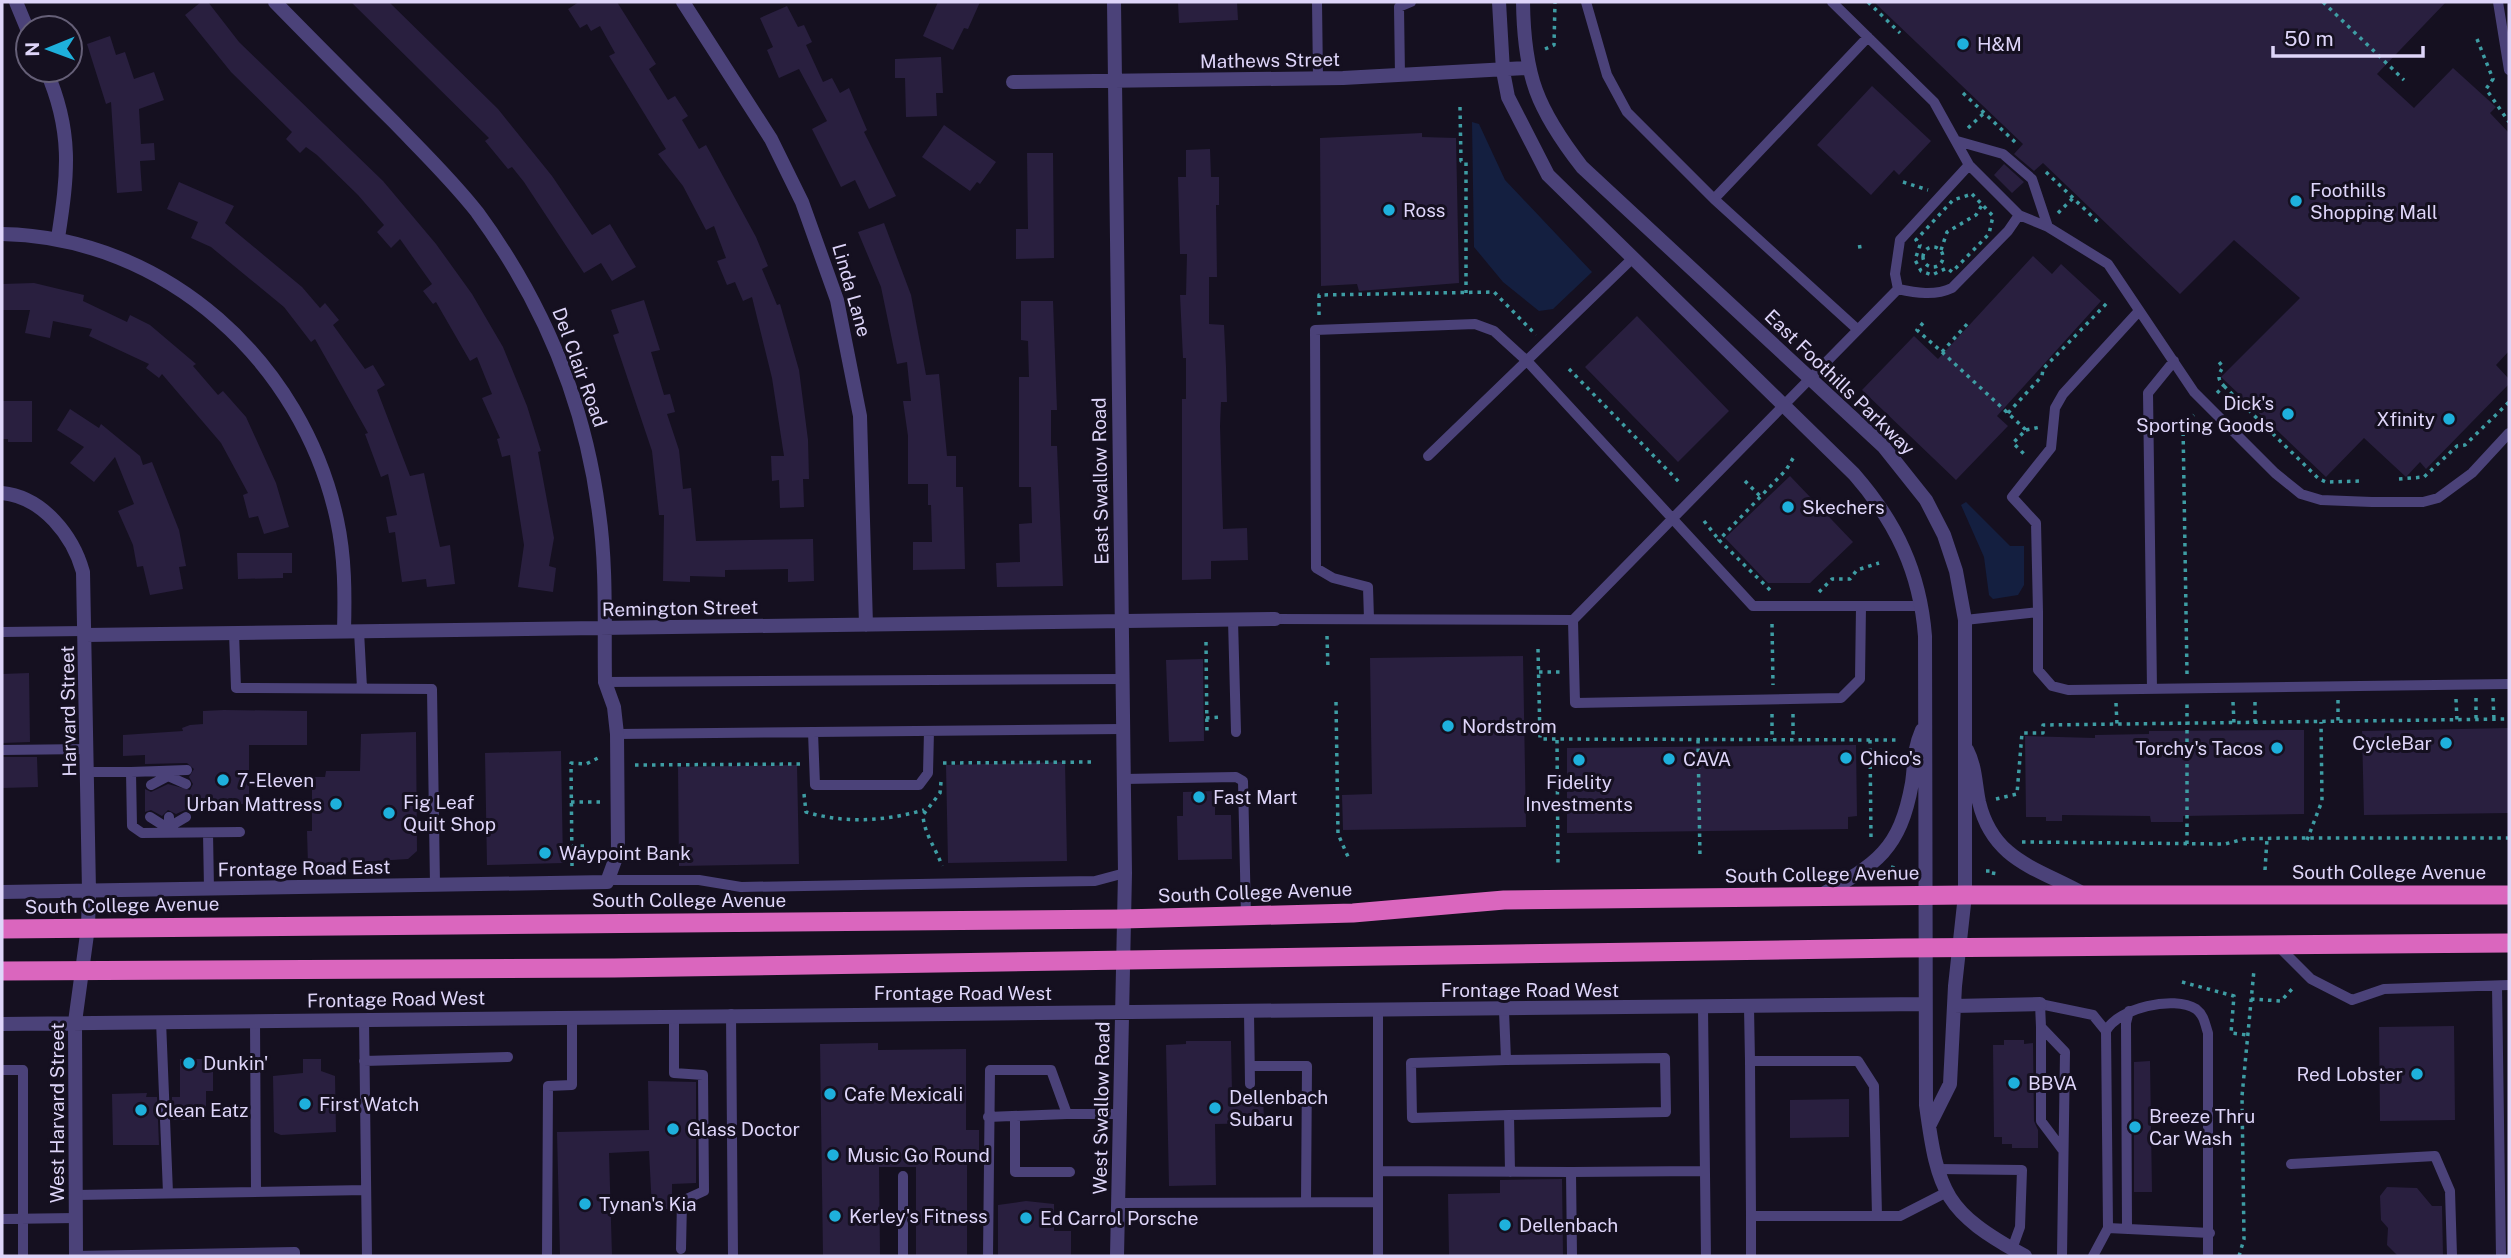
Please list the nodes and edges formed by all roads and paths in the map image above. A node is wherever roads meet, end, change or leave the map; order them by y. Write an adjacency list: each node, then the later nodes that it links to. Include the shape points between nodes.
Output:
1 (275, 2): 111 (street, Del Clair Road, via 475,210 537,306 576,402 589,452 602,545)
2 (684, 2): 110 (street, Linda Lane, via 771,139 802,202 837,300 860,416)
3 (1114, 2): 25 (street, East Swallow Road)
4 (1317, 2): 22 (lane)
5 (1411, 2): 21 (lane, via 1399,7)
6 (1499, 2): 20 (street)
7 (1523, 2): 18 (street, East Foothills Parkway)
8 (1555, 2): 17 (path, via 1554,45)
9 (1586, 2): 39 (lane, via 1607,75 1627,112)
10 (1832, 2): 15 (lane)
11 (1868, 2): 14 (path)
12 (2323, 2): 23 (path)
13 (2498, 2): 19 (lane)
14 (1900, 33)
15 (1868, 37): 32 (lane, via 1934,102); 39 (lane)
16 (2477, 39): 30 (path, via 2493,79 2486,89)
17 (1545, 49)
18 (1527, 68): 20 (street, Mathews Street); 71 (street, East Foothills Parkway, via 1557,135 1582,167)
19 (2509, 70)
20 (1503, 71): 21 (street, Mathews Street); 52 (street, via 1508,97 1548,175)
21 (1400, 76): 22 (street, Mathews Street)
22 (1318, 78): 25 (street, Mathews Street)
23 (2404, 80)
24 (1013, 82): 25 (street, Mathews Street)
25 (1115, 82): 108 (street, East Swallow Road)
26 (51, 84): 46 (street, via 61,110 69,163)
27 (1963, 93): 29 (path)
28 (1460, 107): 58 (path, via 1461,161 1466,162)
29 (1984, 113): 31 (path); 33 (path)
30 (2509, 122)
31 (1968, 128)
32 (1957, 141): 34 (lane); 44 (lane, via 2003,154 2032,178)
33 (2015, 142)
34 (1969, 165): 42 (lane); 57 (lane, via 1900,240 1895,274)
35 (2043, 169): 38 (path)
36 (1903, 182): 37 (path)
37 (1932, 191)
38 (2073, 198): 41 (path); 43 (path)
39 (1714, 199): 64 (lane)
40 (1984, 203): 49 (path, via 1976,215 1947,232); 50 (path, via 1972,194 1953,200 1916,240 1920,245); 56 (path, via 1993,216 1989,234 1952,272 1947,268)
41 (2058, 213)
42 (2020, 215): 44 (lane); 57 (lane, via 1952,288 1942,293)
43 (2098, 222)
44 (2048, 226): 60 (lane, via 2108,264)
45 (2, 234): 46 (street)
46 (58, 238): 112 (street, via 134,265 176,286 240,336 262,361 308,435 326,479 341,544)
47 (1864, 246): 48 (path)
48 (1858, 247)
49 (1941, 250): 51 (path, via 1928,248); 54 (path, via 1943,260)
50 (1915, 254): 51 (path); 55 (path)
51 (1923, 255): 53 (path)
52 (1634, 257): 68 (lane); 75 (street)
53 (1926, 265): 54 (path); 55 (path)
54 (1936, 267): 56 (path)
55 (1921, 271): 56 (path)
56 (1937, 274)
57 (1898, 289): 64 (lane)
58 (1466, 293): 61 (path, via 1319,295); 65 (path, via 1494,292)
59 (2107, 303): 76 (path)
60 (2139, 311): 67 (lane); 102 (lane, via 2063,394 2055,408 2051,448 2012,497 2036,523)
61 (1319, 316)
62 (1923, 323): 66 (path, via 1917,330)
63 (1968, 323): 66 (path)
64 (1857, 329): 71 (lane)
65 (1537, 337)
66 (1941, 352): 76 (path)
67 (2174, 361): 82 (lane, via 2205,404 2275,473 2301,494 2321,500 2438,499 2472,473); 128 (lane, via 2148,393)
68 (1528, 362): 84 (lane); 92 (lane); 104 (lane, via 1494,331 1475,324 1315,330 1316,568 1333,578 1368,587)
69 (2219, 362): 72 (path, via 2223,367 2219,381)
70 (1569, 369): 79 (path)
71 (1810, 379): 75 (lane); 107 (street, East Foothills Parkway, via 1883,446 1926,500 1956,571)
72 (2224, 386): 73 (path); 88 (path, via 2319,479)
73 (2217, 393)
74 (2509, 402): 86 (path, via 2424,477)
75 (1783, 407): 92 (lane); 101 (street, via 1854,474 1891,522 1906,551)
76 (2008, 413): 80 (path)
77 (2194, 415): 122 (path, via 2183,425)
78 (2043, 426): 80 (path)
79 (1626, 427): 81 (path); 89 (path)
80 (2026, 430): 85 (path, via 2013,443)
81 (1619, 433)
82 (2509, 433)
83 (1795, 455): 91 (path)
84 (1428, 456)
85 (2030, 460)
86 (2399, 479)
87 (1745, 481): 91 (path)
88 (2363, 481)
89 (1681, 484)
90 (2, 494): 114 (street, Harvard Street, via 41,510 76,549 83,572)
91 (1760, 496): 94 (path)
92 (1673, 519): 100 (lane, via 1753,606); 106 (lane)
93 (1704, 521): 94 (path)
94 (1719, 540): 98 (path)
95 (1879, 563): 96 (path, via 1857,570)
96 (1850, 579): 97 (path); 99 (path, via 1832,579 1819,592)
97 (1850, 588)
98 (1771, 592)
99 (1807, 592)
100 (1861, 606): 101 (lane); 106 (lane, via 1860,679 1841,698 1576,703)
101 (1922, 606): 152 (street)
102 (2038, 612): 107 (lane); 128 (lane, via 2038,670 2052,686 2068,690)
103 (1275, 619): 104 (lane); 105 (street, Remington Street)
104 (1368, 619): 106 (lane)
105 (1233, 620): 108 (street, Remington Street); 156 (lane)
106 (1573, 620)
107 (1965, 620): 165 (street, East Foothills Parkway)
108 (1121, 622): 110 (street, Remington Street); 123 (street, East Swallow Road)
109 (1772, 624): 126 (path)
110 (866, 625): 111 (street, Remington Street)
111 (604, 628): 112 (street, Remington Street); 124 (street, Del Clair Road)
112 (351, 631): 115 (street, Remington Street); 127 (lane)
113 (2, 632): 114 (lane)
114 (85, 633): 115 (street, Remington Street); 166 (street, Harvard Street)
115 (234, 633): 127 (lane, via 236,688)
116 (1327, 636): 119 (path)
117 (1206, 642): 141 (path)
118 (1538, 649): 121 (path)
119 (1328, 669)
120 (1562, 671): 121 (path)
121 (1539, 672): 159 (path, via 1540,739)
122 (2187, 676)
123 (1122, 679): 124 (lane); 153 (street, East Swallow Road)
124 (605, 682): 157 (street, Del Clair Road)
125 (2509, 684): 128 (lane)
126 (1773, 687)
127 (362, 688): 211 (lane, via 432,689)
128 (2152, 689)
129 (2476, 698): 144 (path)
130 (2493, 698): 145 (path)
131 (2456, 699): 143 (path)
132 (2338, 700): 147 (path)
133 (1336, 702): 200 (path, via 1339,834)
134 (2116, 702): 151 (path)
135 (2234, 702): 150 (path)
136 (2255, 702): 148 (path)
137 (2187, 703): 149 (path)
138 (1793, 712): 162 (path)
139 (1772, 714): 161 (path)
140 (1225, 717): 141 (path)
141 (1206, 718): 158 (path)
142 (2509, 719): 145 (path)
143 (2457, 720): 144 (path); 147 (path)
144 (2476, 720): 145 (path)
145 (2494, 720)
146 (2322, 722): 147 (path); 148 (path); 193 (path, via 2322,801)
147 (2338, 722)
148 (2255, 723): 150 (path)
149 (2188, 724): 150 (path); 151 (path); 194 (path)
150 (2234, 724)
151 (2117, 725): 182 (path, via 2043,725 2043,733 2022,733 2017,794)
152 (1924, 726): 216 (street); 219 (street, via 1913,751 1912,780 1894,841 1862,872)
153 (1122, 729): 154 (lane); 178 (street, East Swallow Road)
154 (929, 731): 155 (lane); 155 (lane, via 928,773 919,785 815,785)
155 (813, 732): 157 (lane)
156 (1236, 732)
157 (617, 734): 210 (street, Del Clair Road, via 618,852)
158 (1207, 735)
159 (1557, 739): 160 (path); 201 (path)
160 (1698, 740): 161 (path); 199 (path)
161 (1772, 740): 162 (path)
162 (1793, 740): 163 (path)
163 (1870, 740): 164 (path); 197 (path)
164 (1898, 740)
165 (1965, 746): 215 (street, via 1976,767 1980,803 1994,838 2016,861); 217 (street, East Foothills Parkway)
166 (88, 749): 167 (lane); 174 (street, Harvard Street)
167 (2, 750)
168 (800, 755): 172 (path, via 801,765)
169 (601, 757): 171 (path)
170 (1095, 762): 185 (path, via 943,763 940,793)
171 (584, 764): 176 (path); 183 (path, via 571,763)
172 (631, 765)
173 (187, 770): 177 (lane)
174 (88, 772): 175 (lane); 213 (street, Harvard Street)
175 (131, 772): 177 (lane); 188 (lane, via 132,826 142,833)
176 (584, 772)
177 (169, 777): 179 (lane); 180 (lane)
178 (1124, 779): 208 (street, East Swallow Road); 220 (lane, via 1236,777 1242,781)
179 (186, 784)
180 (150, 785)
181 (804, 789): 185 (path, via 806,812 817,815 882,821)
182 (1994, 799)
183 (571, 802): 184 (path); 195 (path)
184 (603, 802)
185 (924, 810): 203 (path, via 924,832 934,843)
186 (150, 817): 188 (lane)
187 (186, 817): 188 (lane)
188 (169, 826): 190 (lane)
189 (240, 832): 190 (lane)
190 (208, 833): 212 (lane)
191 (2509, 838): 193 (path)
192 (2267, 839): 193 (path); 194 (path); 206 (path)
193 (2307, 840)
194 (2187, 844): 198 (path, via 2024,841)
195 (572, 846): 196 (path); 204 (path)
196 (587, 846)
197 (1871, 846)
198 (2017, 847)
199 (1700, 858)
200 (1349, 859)
201 (1558, 864)
202 (1887, 864): 205 (path)
203 (942, 866)
204 (572, 868)
205 (1897, 870): 207 (path); 209 (path)
206 (2265, 870)
207 (1905, 871)
208 (1125, 873): 210 (lane, via 1095,881 782,887 699,880); 221 (street, East Swallow Road)
209 (1897, 877)
210 (607, 881): 211 (street, Frontage Road East)
211 (435, 885): 212 (street, Frontage Road East)
212 (209, 889): 213 (street, Frontage Road East)
213 (89, 891): 214 (street, Frontage Road East); 222 (street, Harvard Street)
214 (2, 892)
215 (2085, 894): 217 (highway, South College Avenue); 218 (highway, South College Avenue)
216 (1926, 895): 217 (highway, South College Avenue); 219 (highway, South College Avenue); 226 (street)
217 (1965, 895): 227 (street, East Foothills Parkway)
218 (2509, 895)
219 (1818, 897): 220 (highway, South College Avenue, via 1504,900 1353,913)
220 (1245, 916): 221 (highway, South College Avenue)
221 (1124, 919): 222 (highway, South College Avenue); 228 (street, East Swallow Road)
222 (88, 927): 223 (highway, South College Avenue); 229 (street, Harvard Street)
223 (2, 929)
224 (2509, 943): 225 (highway)
225 (2279, 947): 227 (highway); 234 (lane, via 2311,979 2352,1000 2384,989)
226 (1925, 948): 227 (highway); 228 (highway); 237 (street)
227 (1959, 948): 239 (street, East Foothills Parkway)
228 (1122, 960): 229 (highway, via 614,968); 244 (street, West Swallow Road)
229 (82, 969): 231 (highway); 253 (street, West Harvard Street)
230 (2254, 970): 236 (path)
231 (2, 971)
232 (2182, 982): 257 (path, via 2234,996 2231,1033)
233 (2509, 985): 234 (lane)
234 (2497, 986): 271 (lane)
235 (2292, 989): 236 (path, via 2281,1001)
236 (2251, 999): 257 (path)
237 (1925, 1004): 240 (street, Frontage Road West); 270 (street)
238 (2040, 1004): 239 (street); 255 (lane); 256 (lane, via 2093,1015)
239 (1954, 1006): 270 (street, East Foothills Parkway, via 1950,1084)
240 (1749, 1007): 241 (street, Frontage Road West); 261 (lane)
241 (1703, 1008): 243 (street, Frontage Road West); 276 (lane)
242 (1378, 1010): 243 (street, Frontage Road West); 245 (street, Frontage Road West); 275 (lane)
243 (1504, 1011): 259 (lane)
244 (1122, 1012): 245 (street, Frontage Road West); 247 (street, Frontage Road West); 266 (street, West Swallow Road)
245 (1249, 1012): 262 (lane)
246 (2129, 1012): 256 (lane); 295 (lane); 296 (lane, via 2142,1006 2186,1005 2204,1018 2210,1054)
247 (731, 1014): 248 (street, Frontage Road West); 305 (lane)
248 (674, 1015): 249 (street, Frontage Road West); 297 (lane, via 674,1073 703,1075 704,1191 682,1201)
249 (572, 1016): 250 (street, Frontage Road West); 304 (lane, via 572,1085 548,1086)
250 (364, 1019): 251 (street, Frontage Road West); 260 (lane)
251 (255, 1020): 252 (street, Frontage Road West); 282 (lane)
252 (161, 1021): 253 (street, Frontage Road West); 284 (lane)
253 (75, 1022): 254 (street, Frontage Road West); 285 (street, West Harvard Street)
254 (2, 1024)
255 (2041, 1027): 272 (lane, via 2041,1121); 272 (lane, via 2064,1052)
256 (2106, 1031): 294 (lane)
257 (2247, 1035): 316 (path, via 2242,1096 2244,1239)
258 (508, 1057): 260 (lane)
259 (1506, 1060): 267 (lane, via 1411,1063 1412,1118); 267 (lane, via 1665,1058 1666,1112)
260 (364, 1061): 281 (lane)
261 (1750, 1061): 289 (lane); 290 (lane, via 1857,1061 1874,1086)
262 (1250, 1066): 264 (lane); 286 (lane, via 1307,1066)
263 (2, 1070): 293 (lane, via 23,1070)
264 (1251, 1084)
265 (1067, 1114): 266 (lane); 268 (lane); 269 (lane, via 1051,1070 989,1070)
266 (1120, 1114): 288 (street, West Swallow Road)
267 (1509, 1115): 278 (lane)
268 (1015, 1116): 269 (lane); 277 (lane, via 1015,1172)
269 (988, 1117): 307 (lane)
270 (1929, 1126): 274 (street)
271 (2504, 1128): 318 (lane)
272 (2063, 1149): 313 (lane)
273 (2291, 1164): 317 (lane, via 2435,1156 2450,1191)
274 (1937, 1170): 283 (street); 298 (lane, via 2022,1170)
275 (1378, 1171): 278 (lane); 287 (lane)
276 (1704, 1171): 279 (lane); 311 (lane)
277 (1070, 1172)
278 (1510, 1172): 279 (lane)
279 (1571, 1172): 310 (lane)
280 (903, 1176): 306 (lane)
281 (366, 1190): 282 (lane); 303 (lane)
282 (256, 1192): 284 (lane)
283 (1945, 1193): 290 (lane, via 1900,1216); 298 (street, via 1981,1231)
284 (168, 1194): 285 (lane)
285 (76, 1195): 291 (street, West Harvard Street)
286 (1306, 1202): 287 (lane); 288 (lane)
287 (1378, 1202): 309 (lane)
288 (1118, 1203): 308 (street, West Swallow Road)
289 (1751, 1216): 290 (lane); 312 (lane)
290 (1877, 1216)
291 (76, 1218): 293 (lane); 301 (street, West Harvard Street)
292 (2, 1219): 293 (lane)
293 (23, 1219): 300 (lane)
294 (2108, 1227): 295 (lane); 314 (lane)
295 (2127, 1228): 296 (lane)
296 (2210, 1233): 315 (lane)
297 (681, 1249)
298 (2018, 1253)
299 (156, 1255): 301 (lane); 302 (lane, via 295,1252)
300 (23, 1256)
301 (76, 1256)
302 (295, 1256)
303 (367, 1256)
304 (547, 1256)
305 (733, 1256)
306 (903, 1256)
307 (988, 1256)
308 (1117, 1256)
309 (1378, 1256)
310 (1572, 1256)
311 (1706, 1256)
312 (1751, 1256)
313 (2062, 1256)
314 (2093, 1256)
315 (2208, 1256)
316 (2239, 1256)
317 (2452, 1256)
318 (2501, 1256)

